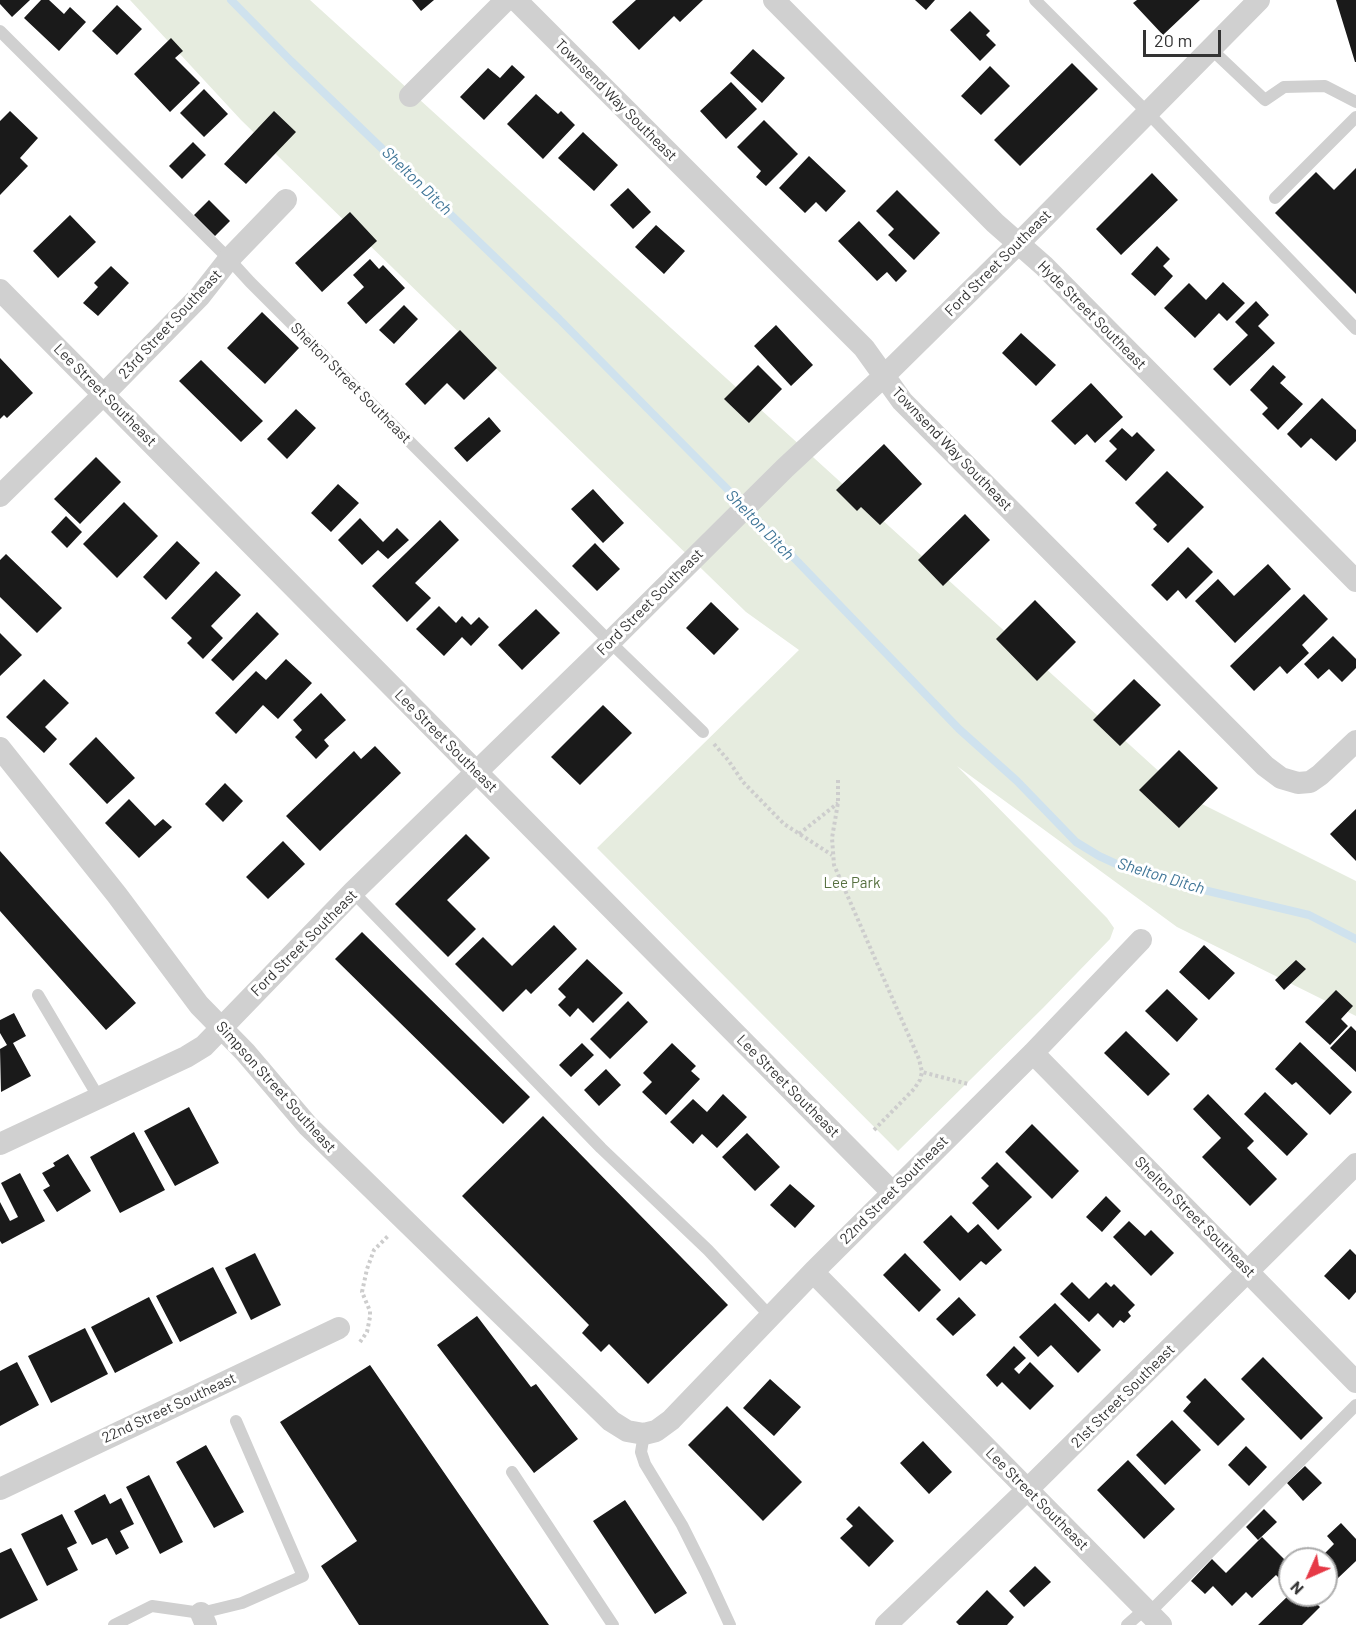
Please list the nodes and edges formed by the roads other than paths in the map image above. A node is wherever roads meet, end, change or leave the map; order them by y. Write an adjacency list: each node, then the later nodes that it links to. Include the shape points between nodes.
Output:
1 (506, 0): 8 (street)
2 (516, 0): 18 (street, Townsend Way Southeast, via 864,348)
3 (774, 0): 14 (street, Hyde Street Southeast)
4 (1035, 0): 10 (lane)
5 (1259, 0): 7 (street, Ford Street Southeast)
6 (0, 31): 15 (lane, Shelton Street Southeast)
7 (1210, 48): 9 (lane, via 1265,100 1284,87 1325,86); 10 (street, Ford Street Southeast)
8 (410, 96)
9 (1356, 102)
10 (1147, 112): 14 (street, Ford Street Southeast); 17 (lane)
11 (1356, 117): 12 (lane)
12 (1275, 198)
13 (286, 200): 15 (street, 23rd Street Southeast)
14 (1019, 243): 18 (street, Ford Street Southeast); 21 (street, Hyde Street Southeast)
15 (229, 259): 19 (street, 23rd Street Southeast, via 200,296); 22 (lane, Shelton Street Southeast)
16 (0, 290): 19 (street, Lee Street Southeast)
17 (1356, 328)
18 (884, 376): 22 (street, Ford Street Southeast); 24 (street, Townsend Way Southeast, via 902,401 1265,766 1281,778 1310,782)
19 (104, 394): 20 (street, 23rd Street Southeast); 26 (street, Lee Street Southeast)
20 (0, 496)
21 (1356, 581)
22 (610, 642): 23 (lane, Shelton Street Southeast); 26 (street, Ford Street Southeast)
23 (703, 732)
24 (1356, 741)
25 (0, 748): 30 (street, Simpson Street Southeast)
26 (476, 773): 27 (street, Ford Street Southeast); 35 (street, Lee Street Southeast)
27 (353, 892): 30 (street, Ford Street Southeast); 38 (lane)
28 (1141, 940): 31 (street, 22nd Street Southeast)
29 (38, 995): 32 (lane)
30 (221, 1027): 32 (street, Ford Street Southeast, via 186,1058); 43 (street, Simpson Street Southeast, via 308,1126 611,1421 627,1431)
31 (1033, 1053): 35 (street, 22nd Street Southeast); 37 (street, Shelton Street Southeast)
32 (99, 1098): 33 (street, Ford Street Southeast)
33 (0, 1144)
34 (1356, 1164): 37 (street, 21st Street Southeast)
35 (892, 1192): 36 (street, 22nd Street Southeast)
36 (813, 1272): 38 (street, 22nd Street Southeast); 46 (street, Lee Street Southeast)
37 (1248, 1272): 40 (street, Shelton Street Southeast); 46 (street, 21st Street Southeast)
38 (770, 1316): 43 (street, 22nd Street Southeast, via 671,1420)
39 (339, 1328): 45 (street, 22nd Street Southeast)
40 (1356, 1382)
41 (1356, 1405): 47 (lane)
42 (236, 1421): 48 (lane, via 303,1576)
43 (644, 1434): 49 (lane, via 641,1452 645,1464 682,1525)
44 (512, 1472): 51 (lane)
45 (0, 1489)
46 (1028, 1489): 47 (street, Lee Street Southeast); 52 (street, 21st Street Southeast)
47 (1151, 1615): 53 (lane)
48 (203, 1619): 50 (lane, via 152,1606)
49 (728, 1624)
50 (114, 1625)
51 (613, 1625)
52 (886, 1625)
53 (1127, 1625)

